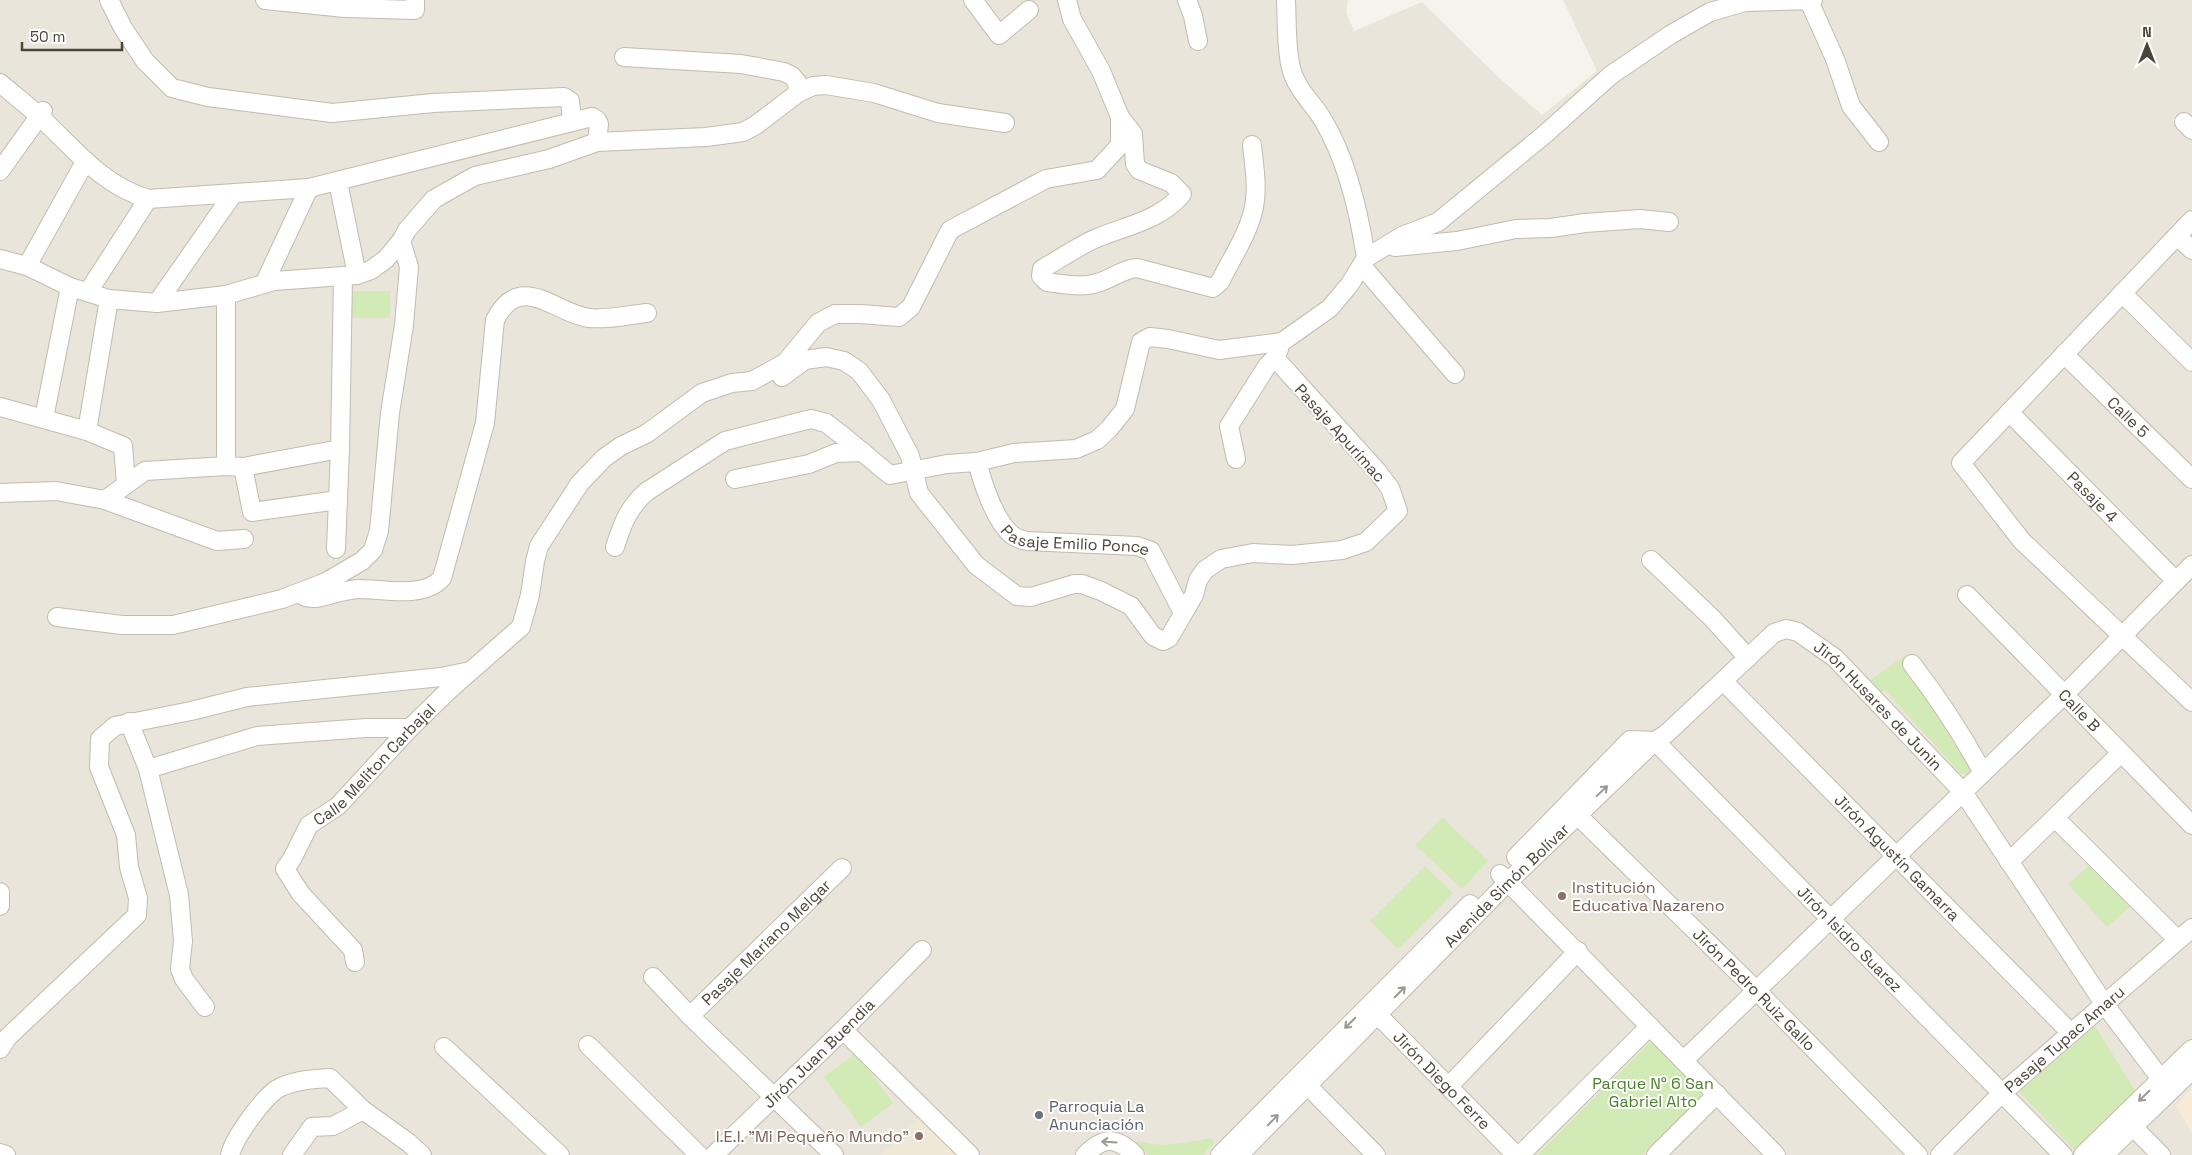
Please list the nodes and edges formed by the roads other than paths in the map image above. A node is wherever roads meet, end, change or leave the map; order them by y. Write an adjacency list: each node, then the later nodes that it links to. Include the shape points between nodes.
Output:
1 (109, 0): 16 (street, via 145,61 172,88 208,97 332,112 564,97 570,102)
2 (265, 0): 3 (street, via 345,8 415,10)
3 (415, 0)
4 (973, 0): 9 (street, via 999,35)
5 (1067, 0): 15 (street, via 1072,19 1101,71)
6 (1187, 0): 10 (street)
7 (1286, 0): 32 (street, via 1292,70 1303,93 1323,120 1342,159)
8 (1811, 1): 19 (street, via 1851,106); 32 (street, via 1744,2 1710,12 1611,75 1438,222 1402,236)
9 (1029, 10)
10 (1198, 41)
11 (624, 57): 13 (street, via 740,64 784,72 797,82)
12 (0, 83): 14 (street)
13 (798, 93): 17 (street, via 813,86 826,85 874,93 938,112); 18 (street, via 743,132)
14 (41, 113): 21 (street); 22 (street)
15 (1120, 117): 20 (street, via 1133,134 1135,164 1139,170 1171,183 1182,194 1152,218 1095,238 1042,269 1041,276 1047,282 1098,283 1127,269 1138,268 1213,288 1220,282 1254,208 1256,192); 49 (street, via 1120,145 1097,170 1046,179 950,230 911,307 899,317 835,314 818,323 785,363)
16 (572, 121): 18 (street, via 592,117 597,120); 23 (street)
17 (1005, 123)
18 (597, 142): 30 (street, via 549,159 475,176 451,188 423,209)
19 (1879, 142)
20 (1252, 145)
21 (85, 162): 26 (street, via 107,180); 34 (street)
22 (0, 171)
23 (338, 182): 24 (street); 35 (street)
24 (310, 188): 25 (street); 36 (street)
25 (233, 194): 26 (street); 42 (street)
26 (148, 199): 38 (street)
27 (2192, 220): 29 (street)
28 (1669, 222): 32 (street, via 1640,219 1516,229)
29 (2177, 236): 31 (street); 39 (street)
30 (401, 241): 35 (street, via 386,259 371,270); 74 (street, via 409,267 405,316 373,550 355,566)
31 (2192, 250)
32 (1369, 258): 44 (street, via 1330,308); 48 (street)
33 (0, 259): 34 (street)
34 (27, 266): 37 (street)
35 (350, 276): 36 (street); 54 (street)
36 (264, 284): 40 (street)
37 (70, 286): 38 (street); 52 (street)
38 (88, 292): 41 (street)
39 (2122, 293): 45 (street); 47 (street)
40 (226, 294): 42 (street); 58 (street)
41 (109, 299): 42 (street); 53 (street)
42 (157, 303)
43 (647, 313): 74 (street, via 589,318 541,298 527,296 512,300 501,309 496,320 485,423 442,578 437,584 408,592 357,588 310,598)
44 (1282, 342): 46 (street); 57 (street, via 1219,350 1150,338 1141,342 1125,409 1097,440 1076,449 1014,453)
45 (2064, 354): 51 (street); 62 (street, Calle 5)
46 (1275, 358): 56 (street, via 1229,426); 67 (street, Pasaje Apurímac, via 1377,471 1390,488)
47 (2192, 362)
48 (1455, 374)
49 (752, 381): 60 (street, Calle Meliton Carbajal, via 780,378 805,360 826,357 844,361 859,371 881,400 910,456); 82 (street, Calle Meliton Carbajal, via 732,383 702,393 646,434 604,458 586,477 539,546 520,627)
50 (0, 407): 52 (street)
51 (2009, 412): 73 (street, Pasaje 4); 79 (street, via 1961,463 2022,541)
52 (44, 418): 53 (street)
53 (87, 431): 63 (street, via 123,446)
54 (340, 449): 59 (street); 66 (street)
55 (863, 452): 60 (street, via 890,475); 61 (street, via 836,453 809,464); 69 (street, via 826,423 811,419 725,441 637,500 625,518)
56 (1236, 459)
57 (977, 462): 60 (street); 76 (street, Pasaje Emilio Ponce, via 984,487 1005,528 1014,536 1027,541 1137,546 1150,551)
58 (226, 466): 59 (street); 63 (street, via 145,471)
59 (243, 467): 66 (street, via 252,512)
60 (914, 471): 76 (street, Calle Meliton Carbajal, via 919,493 976,566 1017,596 1031,597 1082,584 1131,606 1153,636 1163,641 1170,638)
61 (735, 479)
62 (2192, 479)
63 (126, 484): 65 (street)
64 (0, 493): 65 (street, via 56,491)
65 (105, 500): 68 (street, via 217,541)
66 (338, 500): 70 (street)
67 (1398, 511): 76 (street, Calle Meliton Carbajal, via 1366,542 1342,550 1292,555 1253,553 1221,559 1205,570)
68 (244, 539)
69 (615, 547)
70 (336, 549)
71 (1651, 560): 80 (street, via 1713,619)
72 (2192, 565): 73 (street)
73 (2176, 580): 79 (street)
74 (300, 592): 77 (street, via 173,626 122,626)
75 (1966, 595): 85 (street, Calle B)
76 (1183, 613)
77 (57, 617)
78 (1786, 629): 80 (street, Avenida Simón Bolívar, via 1774,633); 92 (street, Jirón Husares de Junin, via 1798,632 1835,658)
79 (2123, 635): 84 (street); 85 (street)
80 (1748, 658): 83 (street, Avenida Simón Bolívar)
81 (1912, 664): 91 (street, via 1946,710)
82 (473, 670): 86 (street, via 441,677 247,696 191,711); 87 (street, Calle Meliton Carbajal)
83 (1723, 681): 88 (street, Avenida Simón Bolívar); 96 (street, Jirón Agustín Gamarra)
84 (2189, 693)
85 (2064, 695): 89 (street, Calle B); 91 (street)
86 (129, 722): 90 (street); 119 (street, via 115,726 100,739 99,767 126,835 129,868 138,898 137,915 8,1037)
87 (410, 728): 90 (street, via 256,736); 107 (street, Calle Meliton Carbajal, via 338,806 310,825 285,869 301,894 354,950)
88 (1655, 741): 93 (street, Avenida Simón Bolívar, one-way to 88); 93 (street, Avenida Simón Bolívar, via 1630,740); 102 (street, Jirón Isidro Suarez)
89 (2121, 753): 94 (street); 95 (street, Calle B)
90 (148, 769): 111 (street, via 179,895 183,941 180,969)
91 (1983, 773): 92 (street)
92 (1963, 792): 96 (street); 97 (street, Jirón Husares de Junin)
93 (1572, 810): 99 (street, Avenida Simón Bolívar); 109 (street, Jirón Pedro Ruiz Gallo)
94 (2055, 818): 97 (street); 104 (street)
95 (2192, 825)
96 (1895, 856): 102 (street); 116 (street, Jirón Agustín Gamarra)
97 (2009, 862): 110 (street, Jirón Husares de Junin)
98 (842, 868): 113 (street, Pasaje Mariano Melgar)
99 (1504, 878): 106 (street); 112 (street, Avenida Simón Bolívar)
100 (0, 892): 101 (street)
101 (0, 906)
102 (1830, 919): 109 (street); 127 (street, Jirón Isidro Suarez)
103 (2192, 928): 104 (street, Pasaje Tupac Amaru)
104 (2178, 940): 110 (street, Pasaje Tupac Amaru)
105 (922, 950): 115 (street, Jirón Juan Buendia)
106 (1578, 951): 114 (street); 124 (street)
107 (355, 962)
108 (653, 977): 113 (street)
109 (1756, 990): 121 (street); 148 (street, Jirón Pedro Ruiz Gallo)
110 (2105, 1005): 116 (street, Pasaje Tupac Amaru); 125 (street, Jirón Husares de Junin)
111 (205, 1007)
112 (1373, 1009): 123 (street, Avenida Simón Bolívar); 124 (street, Jirón Diego Ferre); 132 (street, Avenida Simón Bolívar, one-way to 132)
113 (690, 1016): 128 (street)
114 (1650, 1026): 121 (street); 145 (street)
115 (843, 1030): 128 (street, Jirón Juan Buendia); 141 (street)
116 (2071, 1033): 127 (street, Pasaje Tupac Amaru)
117 (588, 1045): 138 (street)
118 (444, 1047): 137 (street)
119 (0, 1049)
120 (2192, 1050): 125 (street)
121 (1684, 1060): 126 (street)
122 (2192, 1070): 125 (street)
123 (1307, 1085): 132 (street, Avenida Simón Bolívar, one-way to 123); 144 (street)
124 (1449, 1086): 145 (street, Jirón Diego Ferre)
125 (2165, 1086): 130 (street); 151 (street, one-way to 151)
126 (1717, 1094): 146 (street); 147 (street)
127 (2001, 1094): 149 (street, Pasaje Tupac Amaru); 150 (street, Jirón Isidro Suarez)
128 (774, 1096): 139 (street, Jirón Juan Buendia); 140 (street)
129 (363, 1110): 134 (street, via 330,1078 305,1079 278,1088 254,1112); 135 (street, via 333,1126 312,1127); 136 (street)
130 (2133, 1127): 152 (street); 153 (street)
131 (0, 1152): 133 (street)
132 (1230, 1153)
133 (6, 1155)
134 (230, 1155)
135 (293, 1155)
136 (422, 1155)
137 (560, 1155)
138 (699, 1155)
139 (714, 1155)
140 (834, 1155)
141 (970, 1155)
142 (1085, 1155): 143 (street, one-way to 142, via 1124,1146 1109,1141 1096,1144)
143 (1134, 1155)
144 (1376, 1155)
145 (1518, 1155)
146 (1656, 1155)
147 (1776, 1155)
148 (1918, 1155)
149 (1940, 1155)
150 (2062, 1155)
151 (2083, 1155)
152 (2104, 1155)
153 (2160, 1155)

